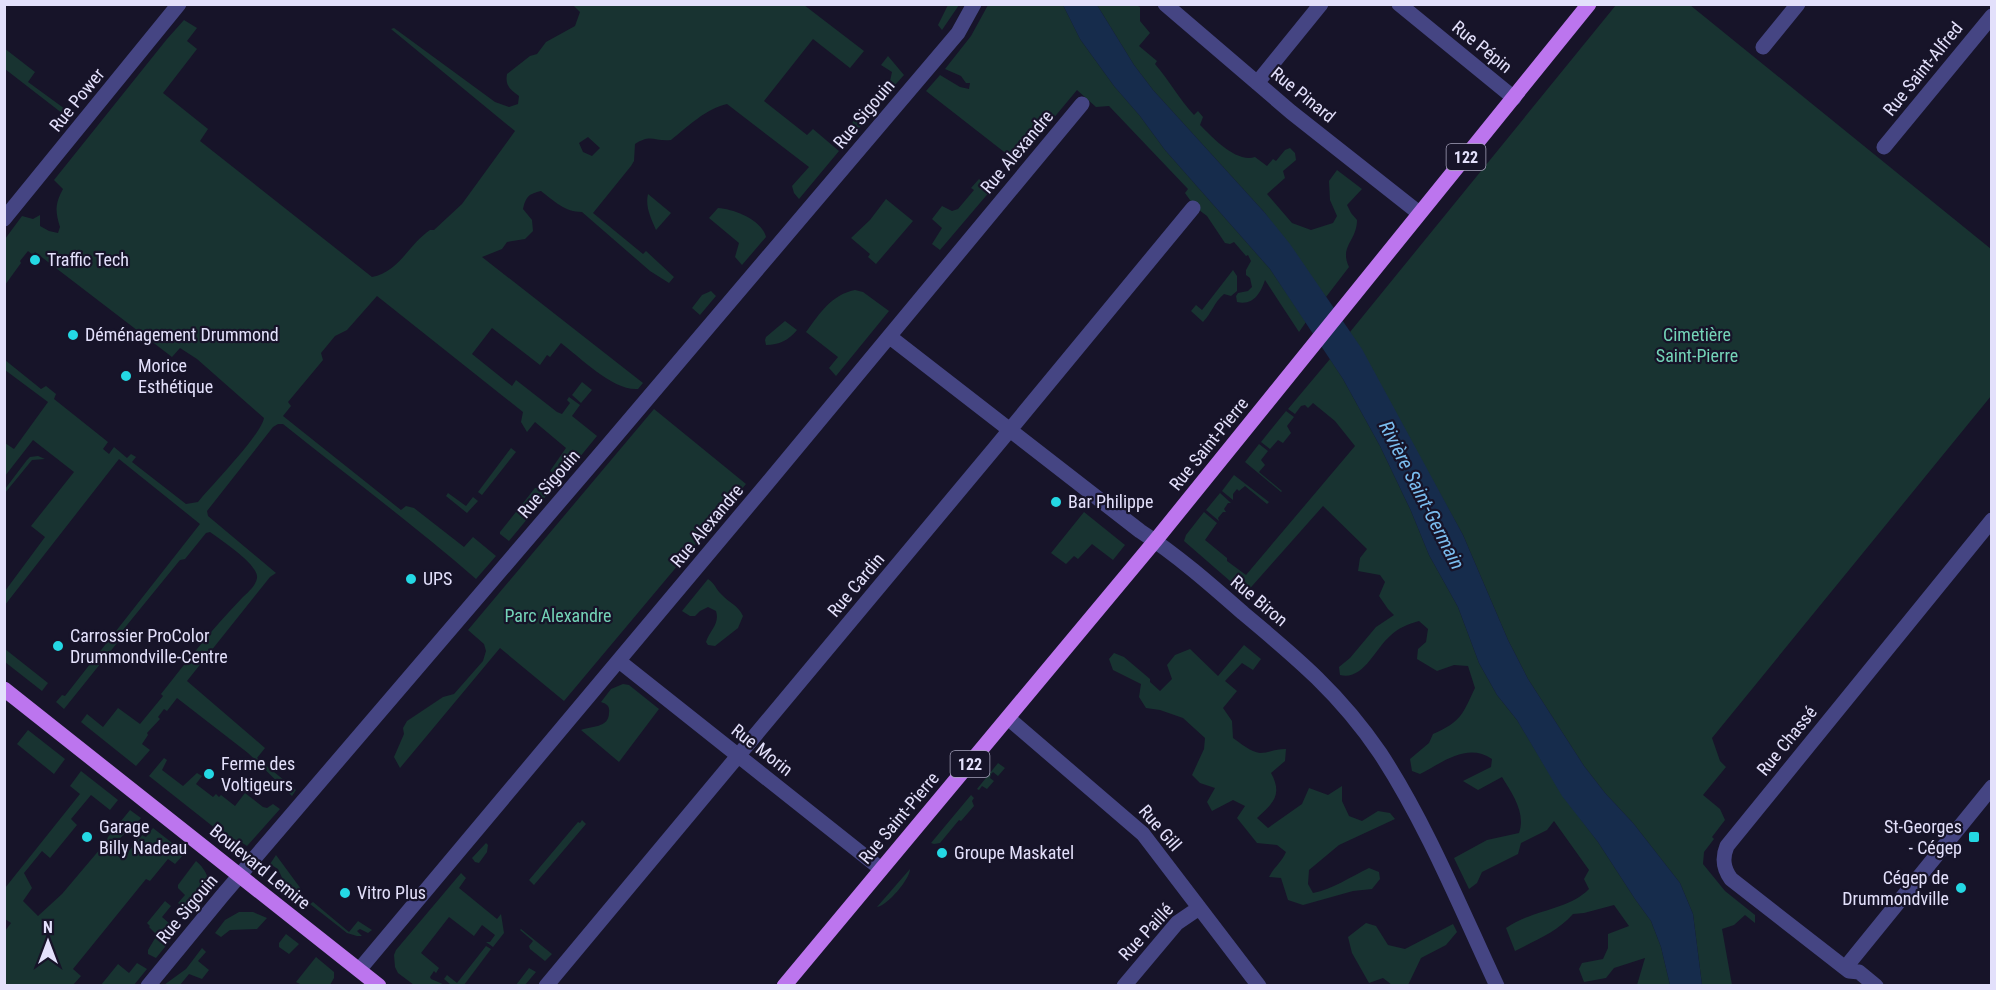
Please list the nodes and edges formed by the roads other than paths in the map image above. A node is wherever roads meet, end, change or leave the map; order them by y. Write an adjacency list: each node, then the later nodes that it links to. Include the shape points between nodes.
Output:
1 (179, 4): 16 (street, Rue Power)
2 (974, 4): 27 (street, Rue Sigouin, via 958,33)
3 (1165, 4): 10 (street, Rue Pinard)
4 (1321, 4): 10 (street)
5 (1399, 4): 11 (street, Rue Pépin)
6 (1589, 4): 11 (main road, Rue Saint-Pierre / 122)
7 (1798, 4): 9 (street)
8 (1992, 16): 13 (street, Rue Saint-Alfred)
9 (1763, 47)
10 (1257, 83): 15 (street, Rue Pinard)
11 (1514, 98): 15 (main road, Rue Saint-Pierre / 122)
12 (1082, 104): 17 (street, Rue Alexandre)
13 (1884, 147)
14 (1193, 208): 18 (street, Rue Cardin)
15 (1419, 213): 20 (main road, Rue Saint-Pierre / 122)
16 (4, 219)
17 (890, 337): 18 (street, Rue Biron); 21 (street, Rue Alexandre)
18 (1010, 430): 20 (street, Rue Biron); 24 (street, Rue Cardin)
19 (1992, 520): 29 (street, Rue Chassé, via 1724,852 1724,866 1731,879)
20 (1155, 541): 23 (main road, Rue Saint-Pierre / 122); 37 (street, Rue Biron, via 1301,662 1354,717 1410,804)
21 (619, 661): 24 (street, Rue Morin); 30 (street, Rue Alexandre)
22 (4, 689): 27 (main road, Boulevard Lemire)
23 (1008, 718): 26 (main road, Rue Saint-Pierre / 122); 28 (street, Rue Gill, via 1136,827)
24 (739, 756): 26 (street, Rue Morin); 33 (street, Rue Cardin)
25 (1992, 787): 29 (street)
26 (881, 869): 34 (main road, Rue Saint-Pierre / 122)
27 (239, 876): 30 (main road, Boulevard Lemire); 31 (street, Rue Sigouin)
28 (1199, 908): 35 (street, Rue Paillé, via 1177,923); 36 (street, Rue Gill)
29 (1845, 968): 38 (street, via 1859,972)
30 (359, 970): 32 (main road, Boulevard Lemire)
31 (148, 986)
32 (379, 986)
33 (546, 986)
34 (784, 986)
35 (1124, 986)
36 (1259, 986)
37 (1497, 986)
38 (1876, 986)

